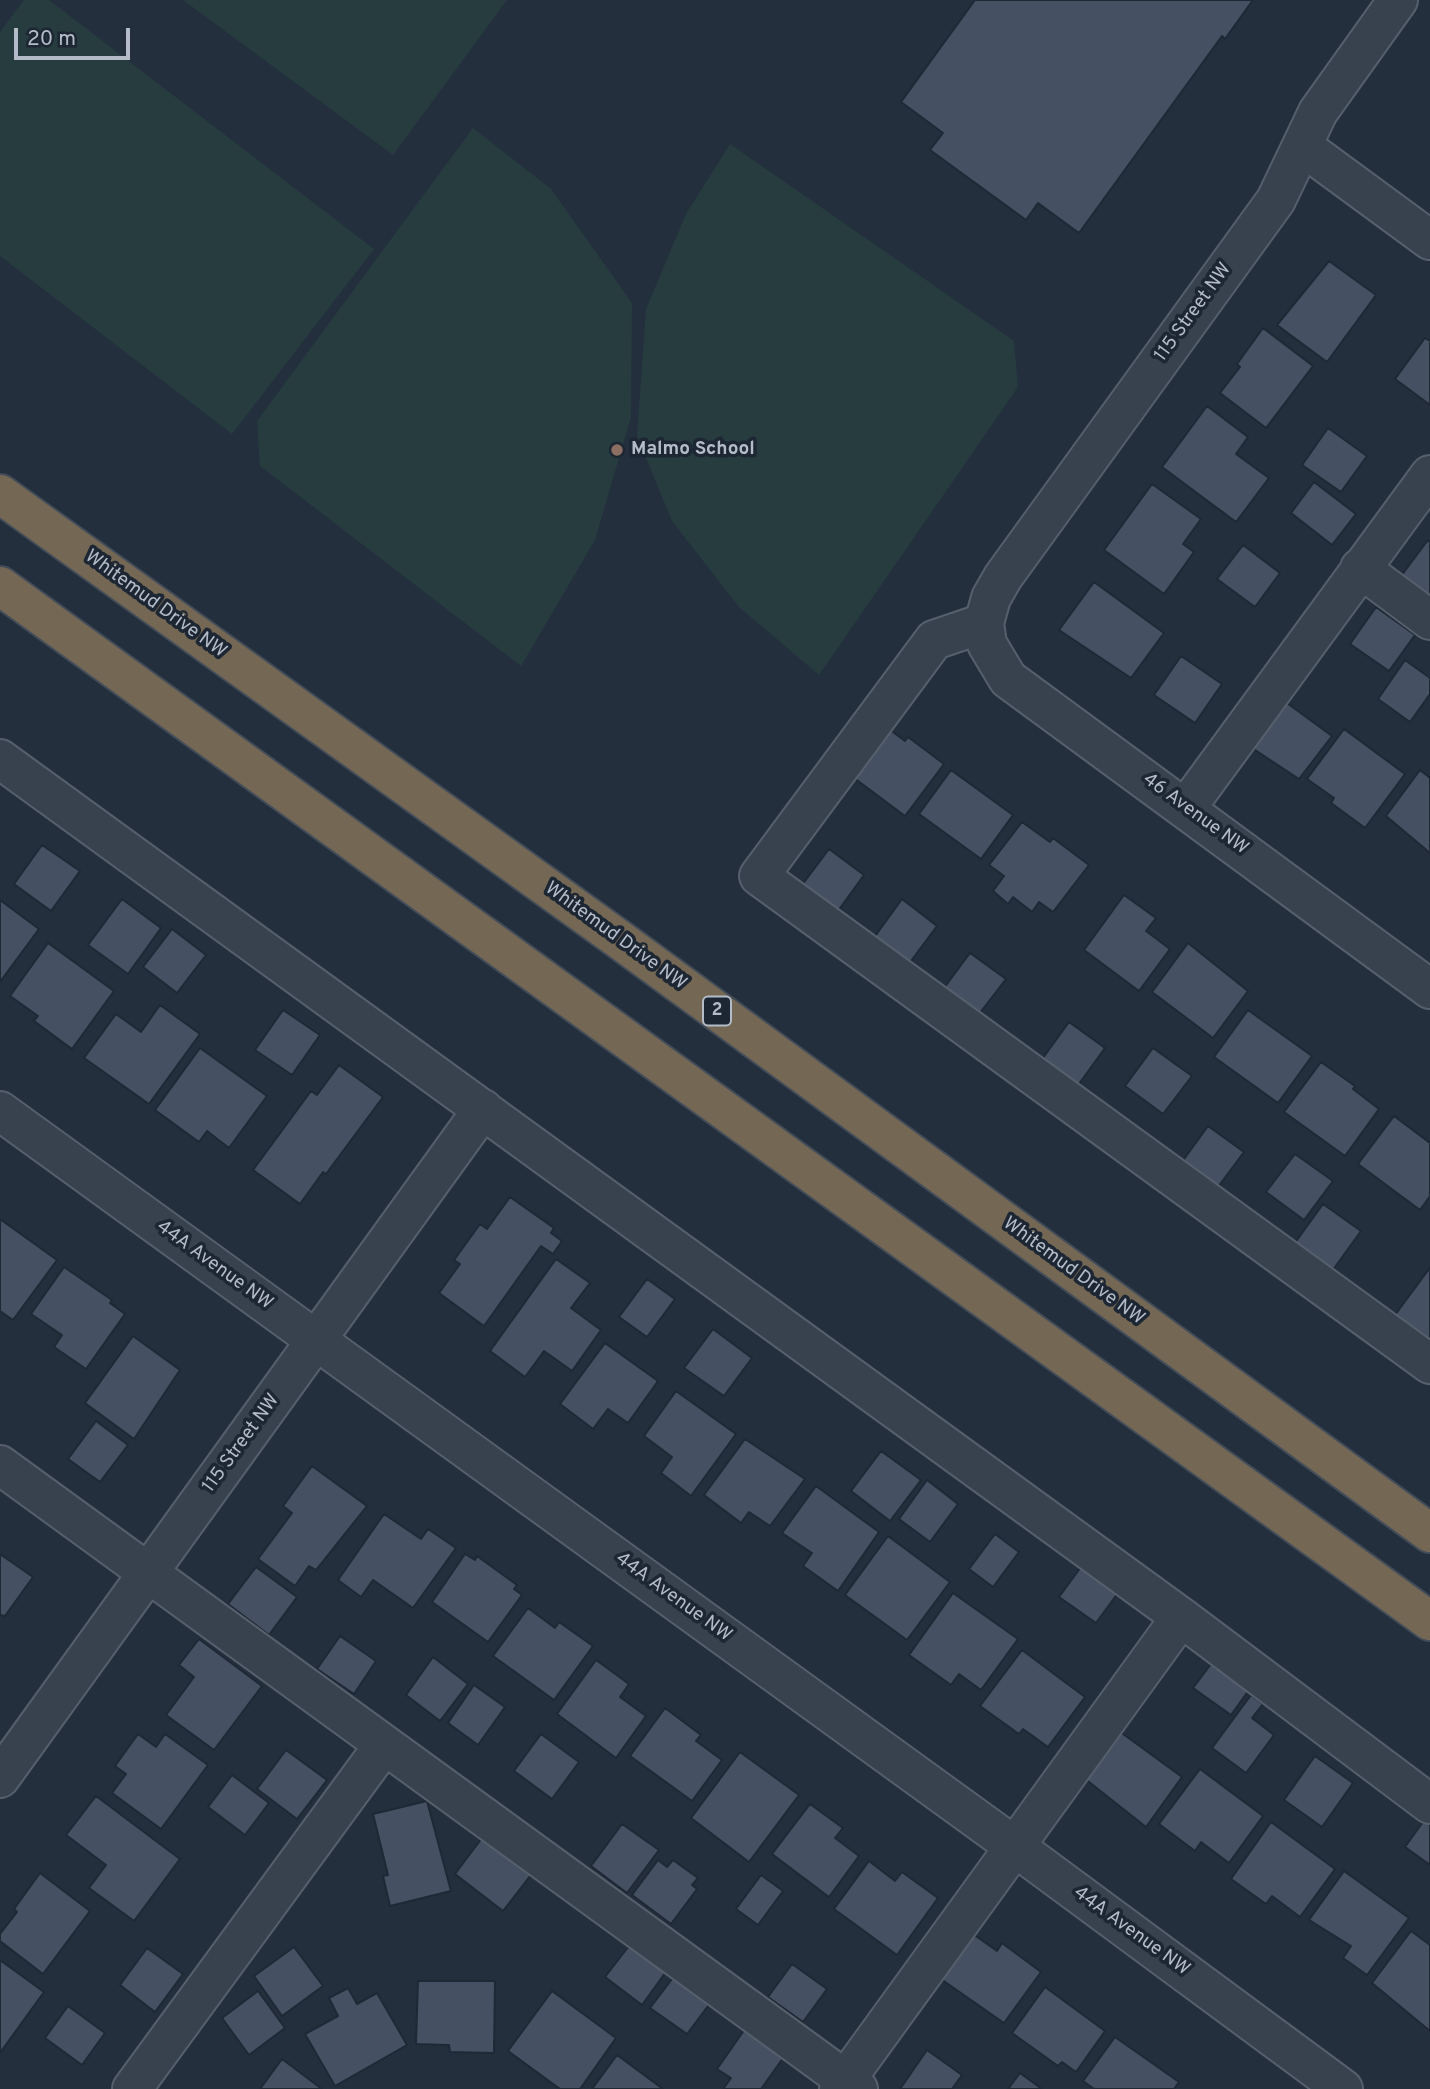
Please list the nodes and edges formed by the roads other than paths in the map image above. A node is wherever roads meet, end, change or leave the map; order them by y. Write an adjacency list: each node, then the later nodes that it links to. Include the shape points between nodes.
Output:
1 (1398, 0): 2 (street, 115 Street NW, via 1324,102)
2 (1302, 146): 3 (street); 9 (street, 115 Street NW, via 1276,200 1003,577)
3 (1430, 240)
4 (1430, 475): 6 (street)
5 (0, 494): 18 (highway, Whitemud Drive NW / 2, via 620,940)
6 (1360, 568): 8 (street); 11 (street)
7 (0, 586): 21 (highway)
8 (1430, 620)
9 (984, 623): 11 (street, 46 Avenue NW, via 988,644 1008,679); 16 (street, via 934,640 759,876)
10 (0, 759): 13 (street)
11 (1186, 808): 12 (street, 46 Avenue NW)
12 (1430, 989)
13 (483, 1109): 15 (street, 115 Street NW); 20 (street)
14 (0, 1111): 15 (street, 44A Avenue NW)
15 (317, 1340): 19 (street, 115 Street NW); 25 (street, 44A Avenue NW)
16 (1430, 1364)
17 (0, 1465): 19 (street)
18 (1430, 1533)
19 (149, 1572): 22 (street); 23 (street, 115 Street NW)
20 (1181, 1617): 24 (street); 25 (street)
21 (1430, 1621)
22 (384, 1745): 26 (street); 27 (street)
23 (0, 1778)
24 (1430, 1804)
25 (1014, 1846): 26 (street); 28 (street, 44A Avenue NW)
26 (848, 2086)
27 (132, 2089)
28 (1343, 2089)

